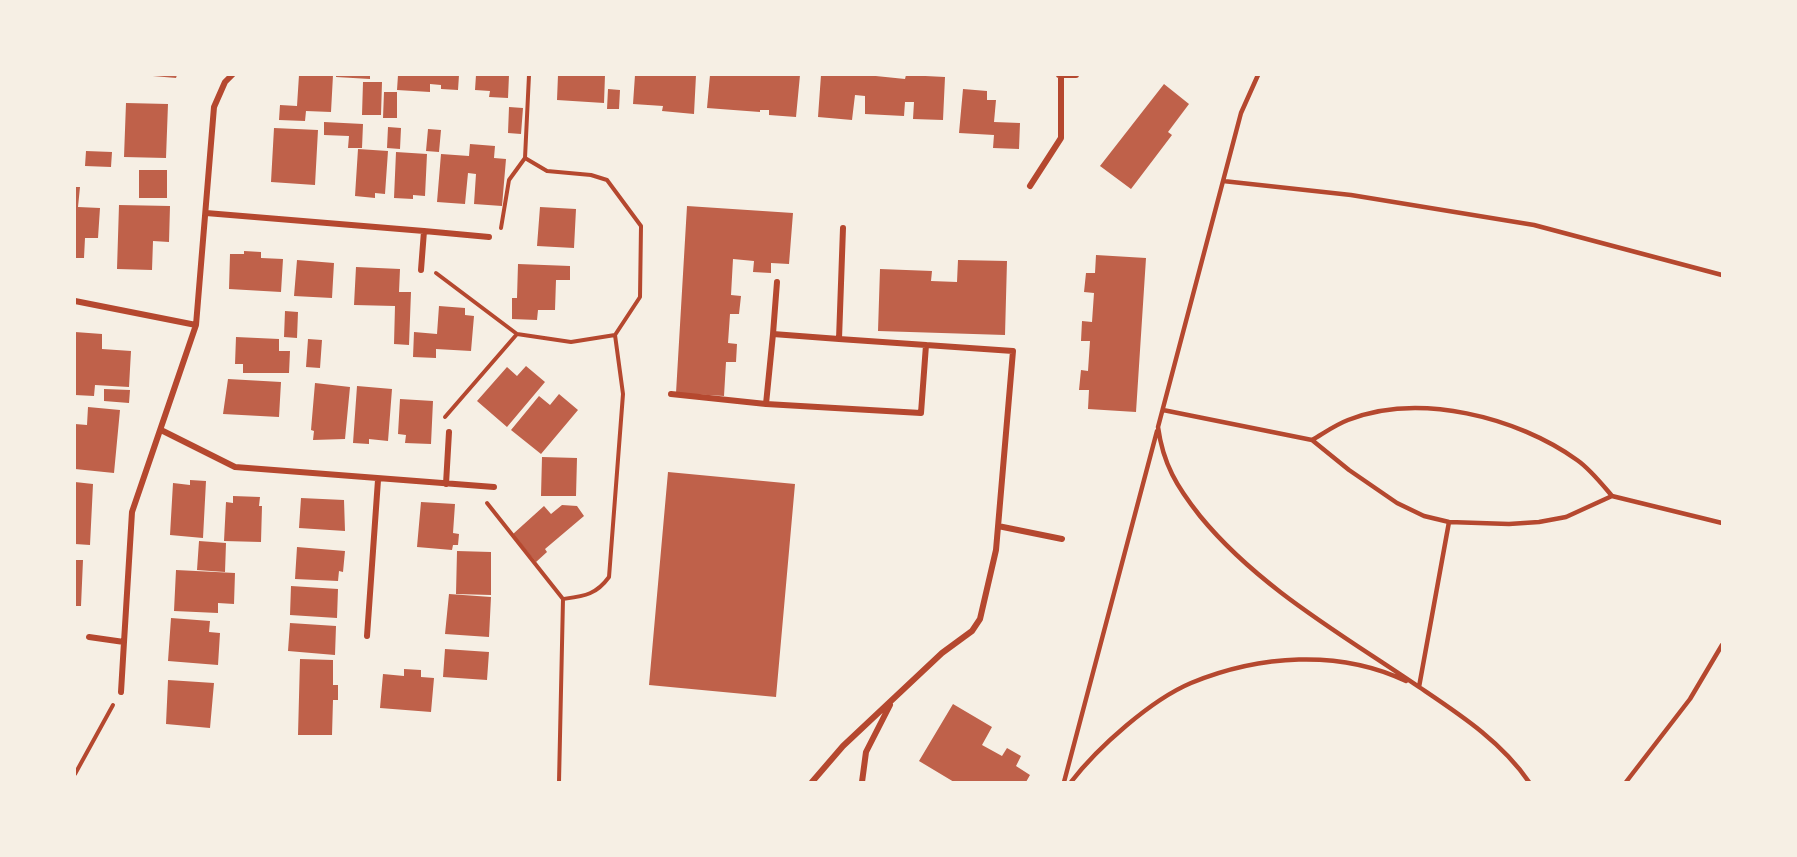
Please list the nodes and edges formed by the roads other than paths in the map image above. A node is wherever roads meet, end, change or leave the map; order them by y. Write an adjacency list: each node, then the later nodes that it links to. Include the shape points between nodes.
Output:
1 (232, 75): 7 (street, via 214,107)
2 (1076, 75): 4 (street)
3 (1258, 75): 5 (lane, via 1241,113)
4 (1060, 76): 6 (street, via 1061,138)
5 (1223, 181): 12 (lane, via 1351,195 1534,225); 21 (lane)
6 (1030, 186)
7 (206, 213): 9 (street); 15 (street)
8 (843, 228): 17 (street)
9 (424, 231): 10 (street); 11 (street)
10 (489, 237)
11 (421, 270)
12 (1722, 275)
13 (777, 282): 16 (street)
14 (75, 301): 15 (street)
15 (196, 325): 23 (street)
16 (773, 334): 17 (street); 20 (street)
17 (839, 339): 18 (street)
18 (926, 345): 20 (street, via 921,413); 32 (street, via 1013,351)
19 (671, 394): 20 (street)
20 (766, 404)
21 (1163, 410): 22 (lane); 25 (lane)
22 (1158, 427): 38 (lane, via 1161,453 1178,486 1238,557 1290,599); 43 (lane)
23 (161, 430): 26 (street, via 235,468); 36 (street, via 132,512)
24 (449, 432): 27 (street)
25 (1312, 440): 29 (lane, via 1351,419 1377,413 1430,409 1471,414 1506,424 1556,447 1579,461); 30 (lane, via 1396,503)
26 (378, 480): 27 (street); 34 (street)
27 (446, 484): 28 (street)
28 (494, 487)
29 (1612, 496): 30 (lane, via 1566,517 1539,522); 31 (lane)
30 (1449, 522): 38 (lane)
31 (1722, 523)
32 (998, 526): 33 (street); 40 (street, via 980,619)
33 (1062, 539)
34 (367, 636)
35 (88, 637): 36 (street)
36 (124, 642): 39 (street)
37 (1722, 645): 46 (lane, via 1690,699)
38 (1419, 687): 44 (lane, via 1382,669 1342,662 1300,658 1257,663 1191,683 1158,701); 45 (lane, via 1498,746)
39 (121, 692)
40 (893, 699): 41 (street); 42 (street, via 866,752)
41 (812, 782)
42 (862, 782)
43 (1064, 782)
44 (1071, 782)
45 (1529, 782)
46 (1626, 782)

